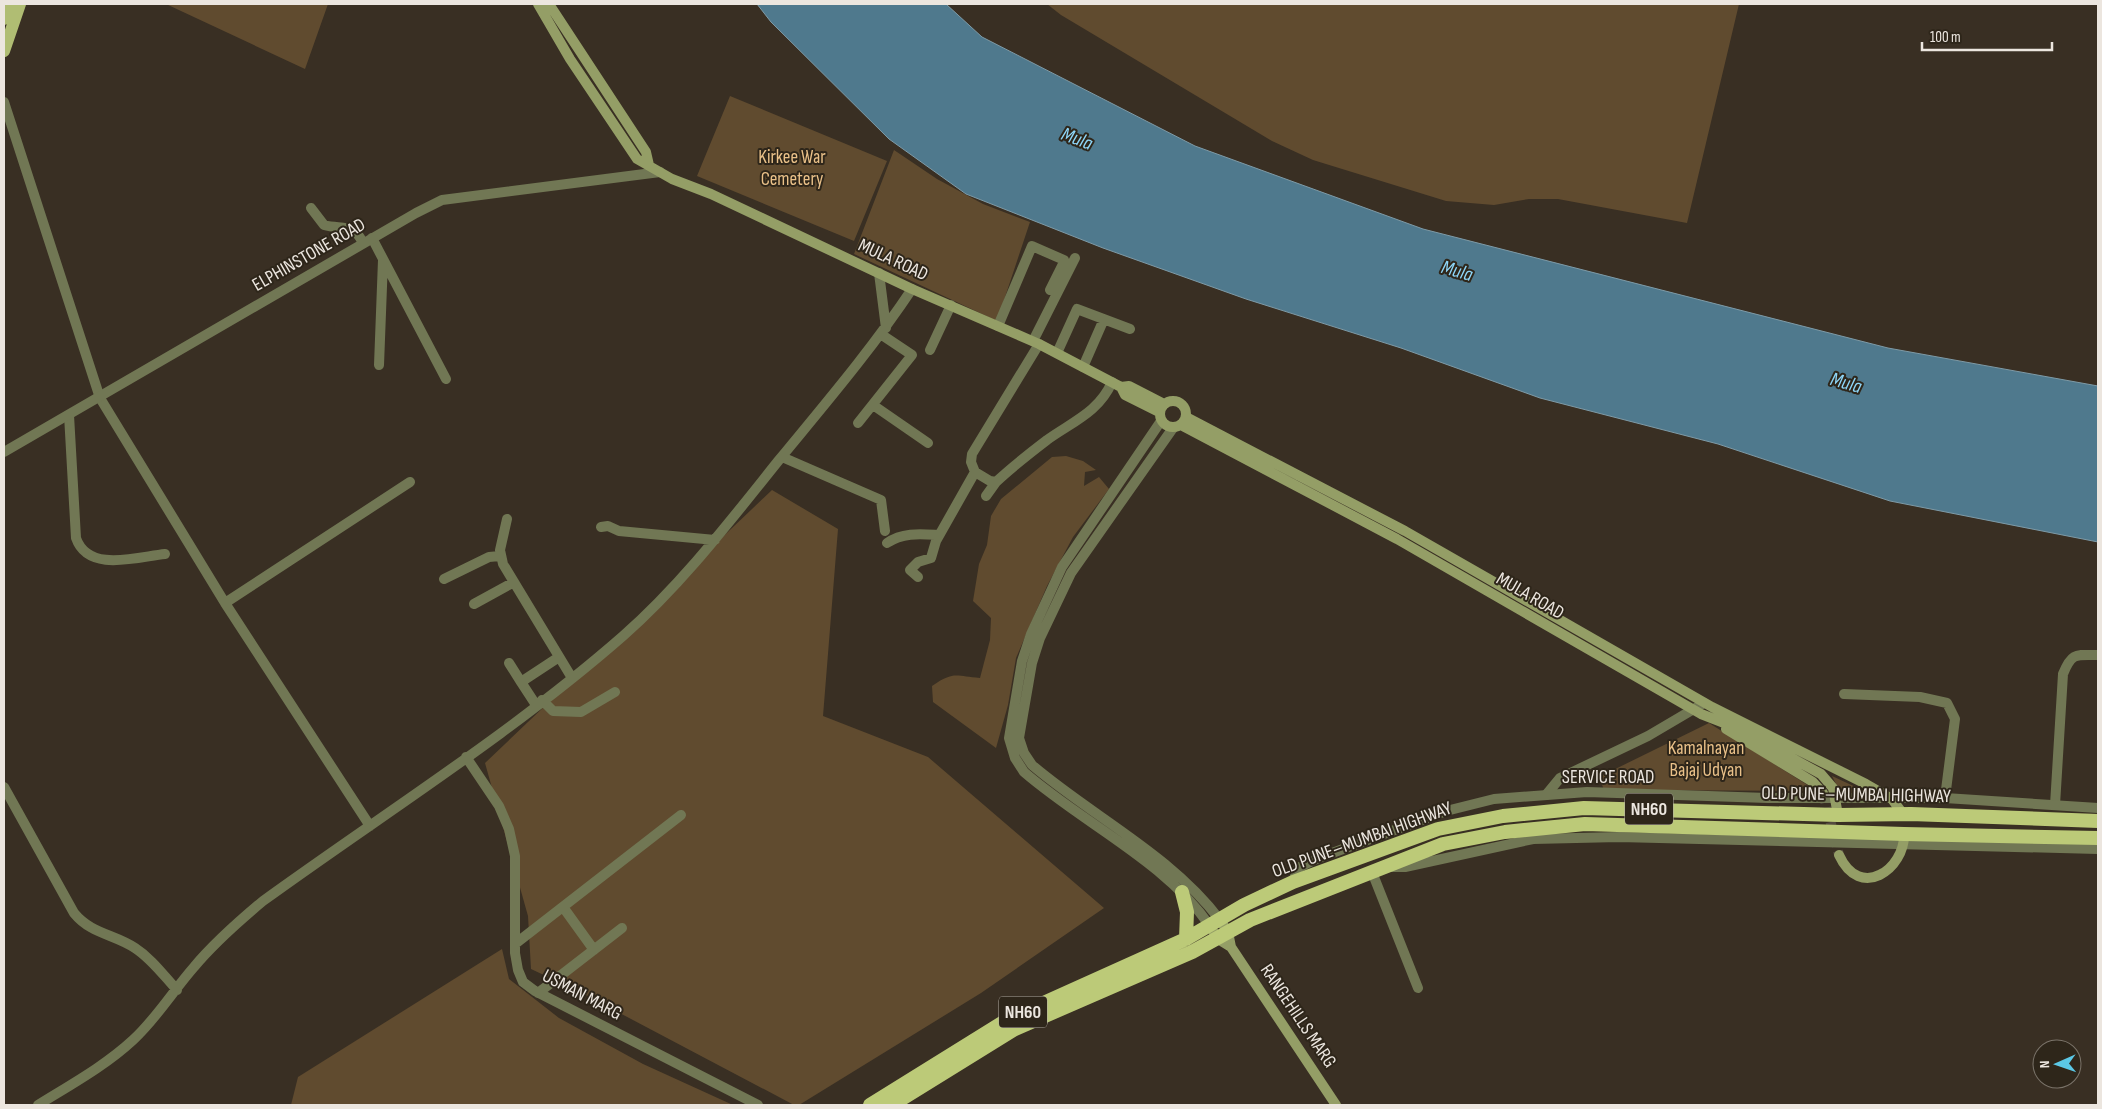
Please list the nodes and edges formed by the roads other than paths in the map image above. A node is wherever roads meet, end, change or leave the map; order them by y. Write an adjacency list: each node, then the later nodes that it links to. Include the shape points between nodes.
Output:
1 (9, 4): 6 (main road)
2 (20, 4): 7 (main road)
3 (538, 4): 5 (main road, MULA ROAD)
4 (549, 4): 5 (main road, MULA ROAD)
5 (551, 17): 8 (main road, MULA ROAD); 9 (main road, MULA ROAD)
6 (4, 19)
7 (4, 51)
8 (592, 71): 9 (main road); 11 (main road, MULA ROAD, via 646,152)
9 (582, 77): 11 (main road, MULA ROAD, via 636,159)
10 (4, 102): 32 (street)
11 (649, 165): 12 (main road, MULA ROAD)
12 (660, 172): 14 (street, ELPHINSTONE ROAD, via 442,200); 17 (main road, MULA ROAD)
13 (311, 208): 14 (street, via 324,225 352,230)
14 (368, 241): 16 (street); 32 (street, ELPHINSTONE ROAD)
15 (1075, 258): 25 (street)
16 (383, 259): 28 (street); 30 (street)
17 (879, 273): 18 (main road, MULA ROAD); 24 (street)
18 (912, 289): 20 (main road, MULA ROAD); 24 (street)
19 (1050, 290): 22 (street, via 1064,260 1032,246)
20 (950, 305): 22 (main road, MULA ROAD); 26 (street)
21 (1104, 319): 23 (street); 27 (street, via 1077,309); 29 (street)
22 (998, 326): 25 (main road, MULA ROAD)
23 (1130, 329)
24 (884, 332): 33 (street, via 912,355); 40 (street)
25 (1036, 343): 27 (main road, MULA ROAD); 41 (street, via 972,454)
26 (930, 350)
27 (1057, 353): 29 (main road, MULA ROAD)
28 (379, 365)
29 (1083, 367): 31 (main road, MULA ROAD)
30 (446, 379)
31 (1112, 382): 34 (main road, MULA ROAD, via 1121,387 1129,386); 43 (street, via 1092,410 1047,440)
32 (100, 398): 35 (street, ELPHINSTONE ROAD); 56 (street)
33 (873, 405): 36 (street); 38 (street)
34 (1161, 412): 37 (main road, MULA ROAD); 37 (main road, MULA ROAD, via 1177,402 1184,407); 89 (street, via 1054,582 1026,648 1009,744 1031,778)
35 (69, 415): 39 (street, ELPHINSTONE ROAD); 51 (street, via 76,538 80,549 104,560)
36 (858, 423)
37 (1180, 423): 66 (main road, via 1405,531); 67 (main road, MULA ROAD, via 1397,540); 91 (street, via 1063,587 1036,651 1019,742 1032,765 1197,891)
38 (928, 442)
39 (4, 452)
40 (782, 457): 47 (street, via 881,500); 49 (street)
41 (975, 472): 43 (street); 48 (street)
42 (410, 482): 56 (street)
43 (996, 482): 44 (street)
44 (986, 496)
45 (507, 519): 52 (street)
46 (601, 527): 49 (street)
47 (885, 531)
48 (939, 535): 50 (street, via 917,534); 53 (street, via 931,558 918,562 910,570)
49 (715, 540): 61 (street, via 626,634)
50 (887, 543)
51 (165, 554)
52 (500, 556): 54 (street, via 489,557); 55 (street)
53 (918, 577)
54 (444, 579)
55 (514, 582): 57 (street); 59 (street)
56 (225, 603): 82 (street)
57 (474, 604)
58 (2098, 656): 76 (street, via 2076,655 2069,659 2063,674)
59 (559, 657): 61 (street); 62 (street)
60 (509, 664): 62 (street)
61 (572, 678): 65 (street)
62 (521, 682): 65 (street)
63 (615, 692): 65 (street, via 581,712 553,712)
64 (1844, 694): 74 (street, via 1920,697 1947,703 1955,719)
65 (539, 703): 69 (street)
66 (1704, 703): 67 (street); 75 (main road)
67 (1691, 708): 68 (main road, MULA ROAD); 72 (street, via 1648,736 1560,778)
68 (1711, 718): 71 (main road, via 1813,782); 73 (main road, MULA ROAD, via 1737,728 1821,774 1829,782)
69 (466, 757): 82 (street); 95 (street, USMAN MARG, via 500,806 509,830 515,856)
70 (4, 787): 98 (street, via 79,919 95,931 135,948)
71 (1823, 792)
72 (1546, 795): 73 (street, SERVICE ROAD, via 1587,792); 88 (street, SERVICE ROAD, via 1494,800 1446,811 1304,863 1294,873)
73 (1836, 798): 75 (street, SERVICE ROAD); 80 (main road, MULA ROAD)
74 (1945, 798): 75 (street, SERVICE ROAD); 76 (street, SERVICE ROAD)
75 (1892, 799): 78 (main road)
76 (2054, 805): 77 (street, SERVICE ROAD)
77 (2098, 808)
78 (1903, 814): 80 (highway, OLD PUNE–MUMBAI HIGHWAY / NH60); 81 (highway, OLD PUNE–MUMBAI HIGHWAY / NH60)
79 (681, 815): 90 (street)
80 (1838, 815): 88 (highway, OLD PUNE–MUMBAI HIGHWAY / NH60, via 1584,808 1512,815 1438,829)
81 (2098, 821)
82 (370, 826): 98 (street, via 239,921 194,967)
83 (2098, 838): 84 (highway, OLD PUNE–MUMBAI HIGHWAY / NH60)
84 (1904, 839): 85 (street); 86 (main road, via 1885,872 1871,877 1855,876); 87 (highway, OLD PUNE–MUMBAI HIGHWAY / NH60, via 1585,824 1505,832 1443,844)
85 (2098, 849)
86 (1839, 854)
87 (1379, 870): 93 (highway, OLD PUNE–MUMBAI HIGHWAY / NH60, via 1250,920); 97 (street)
88 (1293, 882): 91 (highway, OLD PUNE–MUMBAI HIGHWAY / NH60)
89 (1182, 892): 91 (street); 94 (highway, via 1187,912)
90 (563, 907): 95 (street); 96 (street)
91 (1215, 923): 93 (main road, RANGEHILLS MARG); 94 (highway, OLD PUNE–MUMBAI HIGHWAY / NH60)
92 (622, 928): 96 (street)
93 (1226, 939): 103 (highway, OLD PUNE–MUMBAI HIGHWAY / NH60, via 1015,1028); 104 (main road, RANGEHILLS MARG)
94 (1186, 940): 102 (highway, OLD PUNE–MUMBAI HIGHWAY / NH60, via 1010,1018)
95 (515, 944): 99 (street, USMAN MARG, via 523,982)
96 (594, 950): 99 (street)
97 (1418, 988)
98 (177, 990): 100 (street, via 119,1052)
99 (538, 993): 101 (street, USMAN MARG)
100 (38, 1105)
101 (758, 1105)
102 (870, 1105)
103 (892, 1105)
104 (1336, 1105)

